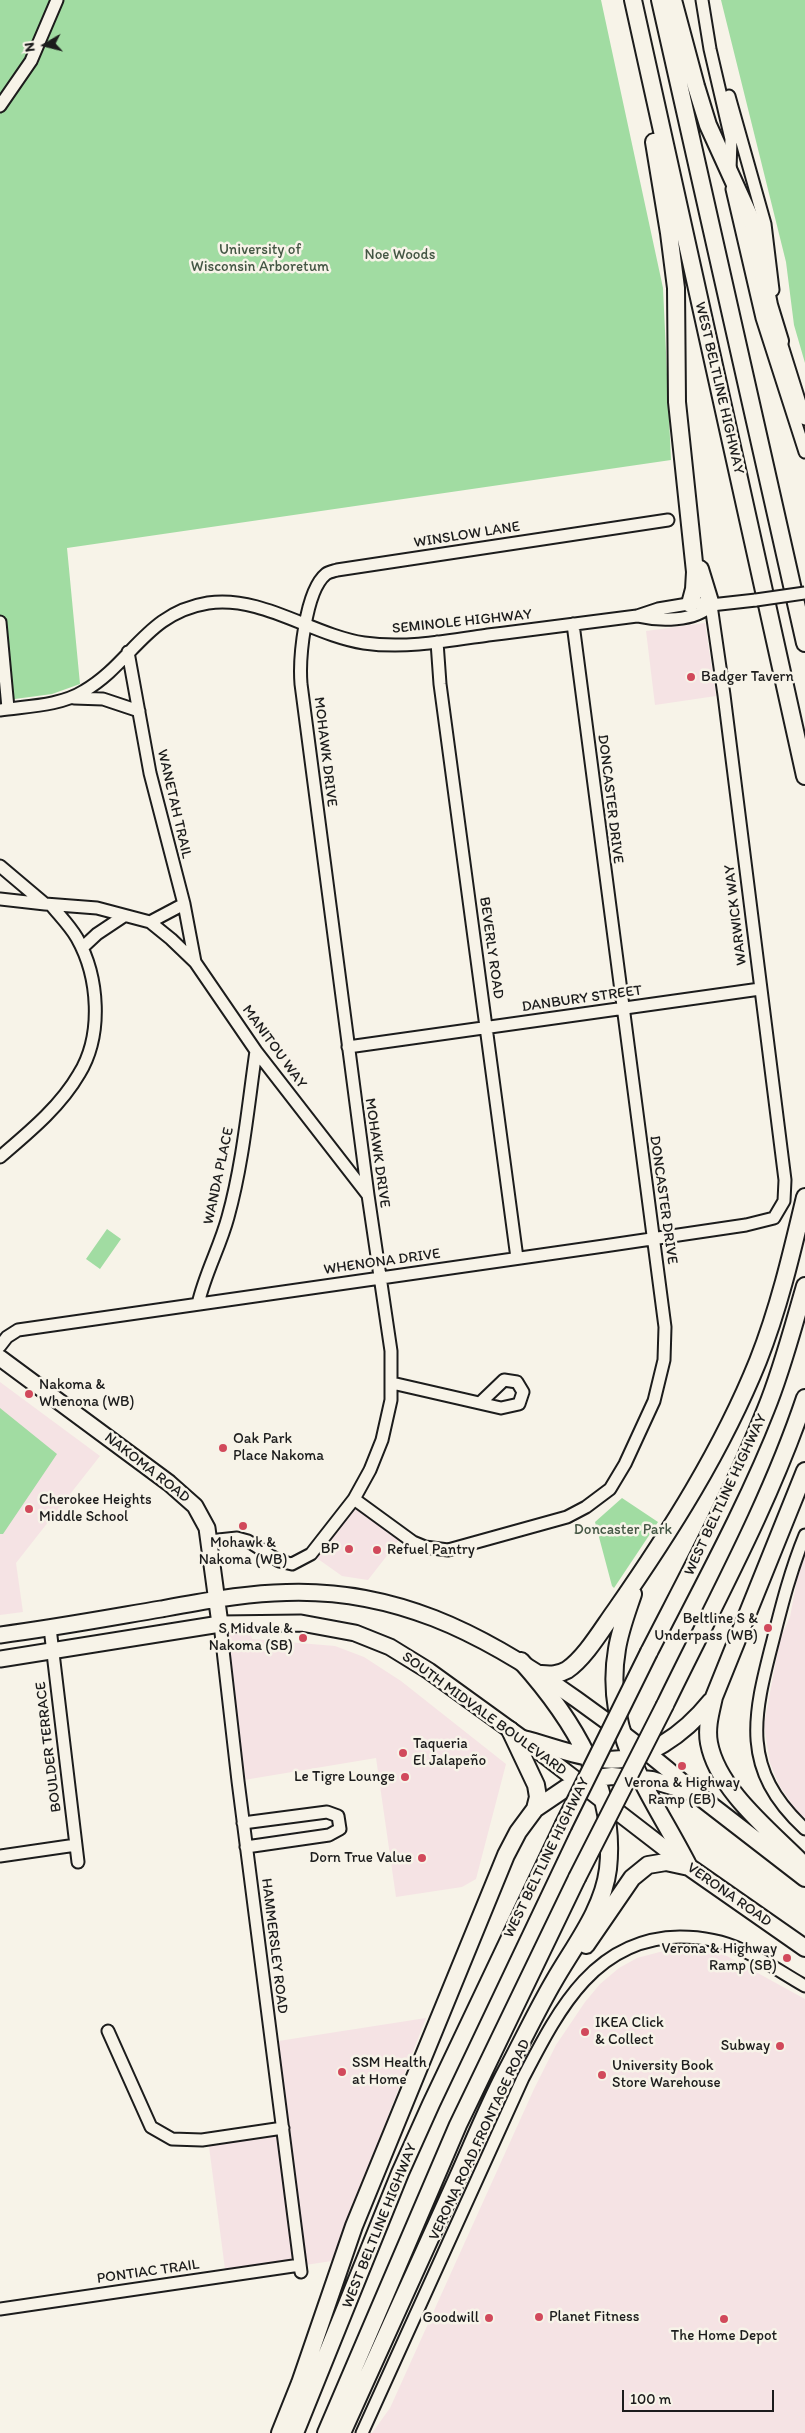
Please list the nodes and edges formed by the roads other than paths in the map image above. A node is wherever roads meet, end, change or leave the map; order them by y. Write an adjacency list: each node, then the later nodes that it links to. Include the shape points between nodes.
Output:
1 (57, 0): 7 (street, via 31,61)
2 (631, 0): 12 (highway, via 673,259 677,402); 27 (highway, WEST BELTLINE HIGHWAY)
3 (660, 0): 22 (highway, WEST BELTLINE HIGHWAY)
4 (673, 0): 8 (highway, via 706,117)
5 (702, 0): 6 (street)
6 (707, 23): 8 (street, via 731,139); 9 (street, via 765,224)
7 (0, 106)
8 (730, 172): 9 (highway, via 753,224 769,306); 11 (street, via 756,298)
9 (780, 341): 10 (street)
10 (805, 419)
11 (805, 452)
12 (690, 512): 15 (highway, via 695,582); 16 (highway, via 703,584)
13 (668, 520): 20 (street, WINSLOW LANE, via 337,570 326,574 318,584)
14 (805, 593): 16 (street, SEMINOLE HIGHWAY, bridge)
15 (690, 604): 16 (street, SEMINOLE HIGHWAY); 17 (street, SEMINOLE HIGHWAY)
16 (711, 606): 17 (street, SEMINOLE HIGHWAY, via 694,615 657,619); 37 (street, WARWICK WAY)
17 (638, 616): 19 (street, SEMINOLE HIGHWAY)
18 (0, 622): 25 (street)
19 (573, 624): 21 (street, SEMINOLE HIGHWAY); 38 (street, DONCASTER DRIVE)
20 (306, 625): 21 (street, SEMINOLE HIGHWAY, via 364,643 412,645); 23 (street, SEMINOLE HIGHWAY, via 250,606 209,603 174,614 156,625); 40 (street, MOHAWK DRIVE, via 301,650 301,684)
21 (437, 642): 39 (street, BEVERLY ROAD)
22 (805, 643)
23 (128, 652): 24 (street, SEMINOLE HIGHWAY, via 97,682); 26 (street, WANETAH TRAIL)
24 (70, 698): 25 (street, SEMINOLE HIGHWAY); 26 (street, via 104,699)
25 (4, 709)
26 (139, 711): 32 (street, WANETAH TRAIL, via 157,808)
27 (805, 776)
28 (0, 867): 29 (street); 31 (street)
29 (0, 878)
30 (0, 899): 31 (street, MANITOU WAY)
31 (48, 904): 33 (street, MANITOU WAY, via 97,908); 35 (street, via 76,936)
32 (184, 904): 34 (street); 36 (street, WANETAH TRAIL)
33 (124, 916): 34 (street, MANITOU WAY); 35 (street)
34 (150, 922): 36 (street, MANITOU WAY)
35 (82, 948): 42 (street, via 95,1014 87,1060 49,1112)
36 (195, 962): 41 (street, MANITOU WAY)
37 (760, 989): 38 (street, DANBURY STREET); 45 (street, WARWICK WAY, via 785,1180 784,1201)
38 (622, 1009): 39 (street, DANBURY STREET); 46 (street, DONCASTER DRIVE)
39 (486, 1027): 40 (street, DANBURY STREET); 47 (street, BEVERLY ROAD)
40 (348, 1047): 43 (street, MOHAWK DRIVE)
41 (256, 1051): 43 (street, MANITOU WAY); 50 (street, WANDA PLACE, via 228,1218 203,1281)
42 (0, 1157)
43 (368, 1195): 48 (street, MOHAWK DRIVE)
44 (805, 1197): 60 (highway, via 784,1280 752,1375 703,1472)
45 (774, 1218): 46 (street, WHENONA DRIVE)
46 (653, 1238): 47 (street, WHENONA DRIVE); 57 (street, DONCASTER DRIVE, via 665,1327 664,1360 654,1401 610,1489 567,1517 448,1550 413,1542)
47 (517, 1258): 48 (street, WHENONA DRIVE)
48 (379, 1278): 50 (street, WHENONA DRIVE); 53 (street, MOHAWK DRIVE, via 391,1351)
49 (805, 1286): 99 (highway, WEST BELTLINE HIGHWAY, bridge, via 778,1377 726,1502 463,2033 419,2130)
50 (198, 1304): 51 (street, WHENONA DRIVE, via 18,1330)
51 (0, 1346)
52 (0, 1358): 59 (main road, NAKOMA ROAD, via 170,1483 202,1516)
53 (392, 1383): 55 (street); 57 (street, MOHAWK DRIVE, via 392,1400 382,1440)
54 (805, 1398): 100 (highway, WEST BELTLINE HIGHWAY, bridge, via 760,1511 458,2125)
55 (480, 1403)
56 (805, 1471): 69 (highway)
57 (354, 1499): 59 (street, MOHAWK DRIVE, via 311,1554 292,1564 279,1561 248,1541 237,1538)
58 (805, 1535): 82 (street, via 784,1597 760,1692 756,1726 766,1776 782,1805)
59 (209, 1540): 61 (main road, NAKOMA ROAD)
60 (638, 1577): 68 (highway, via 592,1643 571,1667 559,1674); 70 (highway, via 617,1648 614,1671 616,1708)
61 (217, 1600): 62 (main road, NAKOMA ROAD); 63 (main road); 67 (main road, via 297,1592 376,1599 426,1614 466,1631)
62 (220, 1624): 65 (main road, SOUTH MIDVALE BOULEVARD); 71 (main road, SOUTH MIDVALE BOULEVARD, via 301,1623 354,1633 409,1658); 81 (street, HAMMERSLEY ROAD)
63 (50, 1628): 64 (main road); 65 (street, BOULDER TERRACE)
64 (0, 1635)
65 (52, 1651): 66 (main road, SOUTH MIDVALE BOULEVARD); 84 (street, BOULDER TERRACE)
66 (0, 1659)
67 (521, 1661): 68 (main road); 73 (highway, via 566,1716)
68 (541, 1674): 70 (main road)
69 (714, 1697): 72 (highway, via 698,1718 680,1733); 88 (highway, via 708,1737 720,1773 732,1792)
70 (622, 1732): 72 (main road); 74 (highway)
71 (516, 1734): 73 (highway); 77 (main road, SOUTH MIDVALE BOULEVARD); 80 (highway, via 536,1784 538,1797)
72 (647, 1751): 74 (highway); 78 (main road)
73 (588, 1757): 74 (highway, via 601,1760); 75 (highway)
74 (630, 1757): 76 (highway)
75 (596, 1778): 76 (highway); 77 (highway); 79 (highway)
76 (639, 1778): 78 (highway); 89 (highway)
77 (578, 1782): 79 (main road, SOUTH MIDVALE BOULEVARD); 80 (highway, via 551,1796)
78 (695, 1793): 90 (highway)
79 (604, 1802): 83 (main road, SOUTH MIDVALE BOULEVARD); 93 (highway, via 608,1852 604,1888)
80 (535, 1809): 98 (highway, via 506,1855 368,2190)
81 (243, 1823): 85 (street, HAMMERSLEY ROAD); 85 (street, via 327,1812 334,1813 340,1822 340,1829 330,1835)
82 (805, 1829)
83 (654, 1841): 89 (main road, VERONA ROAD)
84 (76, 1845): 86 (street); 87 (street, BOULDER TERRACE)
85 (246, 1847): 95 (street, HAMMERSLEY ROAD)
86 (0, 1856)
87 (78, 1862)
88 (805, 1866)
89 (689, 1867): 91 (highway, VERONA ROAD); 93 (highway, via 657,1862 632,1878)
90 (805, 1878)
91 (805, 1948)
92 (805, 1986): 102 (street, VERONA ROAD FRONTAGE ROAD, via 743,1950 717,1941 687,1937 660,1937 636,1945 612,1955 585,1979 558,2016 523,2078)
93 (545, 2001): 101 (highway, via 505,2074)
94 (108, 2031): 95 (street, via 151,2126 172,2139 202,2140)
95 (283, 2128): 96 (street, HAMMERSLEY ROAD)
96 (301, 2269): 97 (street, PONTIAC TRAIL)
97 (0, 2310)
98 (280, 2433)
99 (295, 2433)
100 (326, 2433)
101 (342, 2433)
102 (362, 2433)

